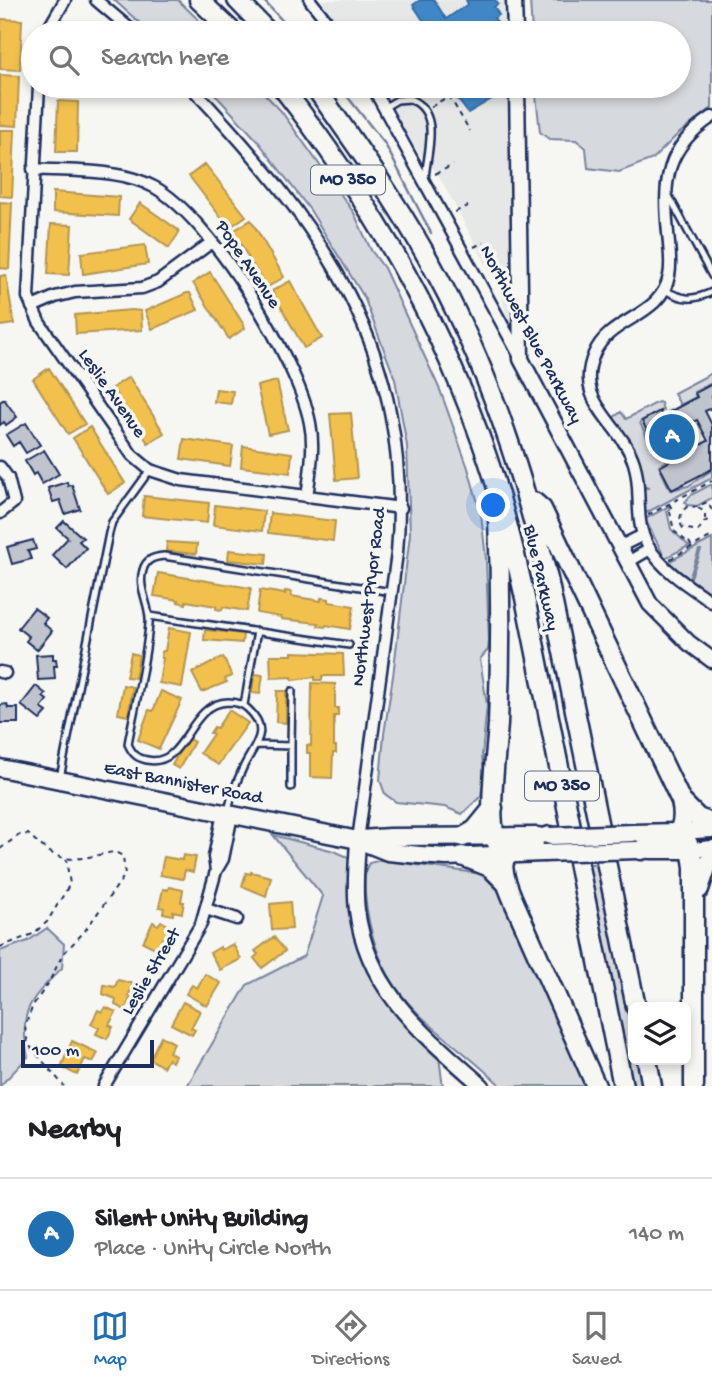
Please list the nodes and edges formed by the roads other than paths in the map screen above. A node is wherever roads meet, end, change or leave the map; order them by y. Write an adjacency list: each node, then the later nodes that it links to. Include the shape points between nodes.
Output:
1 (65, 0): 7 (street)
2 (96, 0): 8 (street)
3 (199, 0): 9 (highway)
4 (237, 0): 10 (highway)
5 (310, 0): 11 (street)
6 (514, 0): 12 (street)
7 (53, 21)
8 (121, 21)
9 (221, 21)
10 (257, 21)
11 (326, 21)
12 (515, 21)
13 (38, 98): 21 (street, Leslie Avenue)
14 (201, 98): 36 (street, Northwest Pryor Road, via 244,143 293,207 350,294 385,385 397,443)
15 (290, 98): 33 (highway, Blue Parkway / MO 350, via 364,203 409,278 459,383)
16 (322, 98): 34 (highway, Blue Parkway / MO 350, via 386,188 456,311 504,425)
17 (379, 98): 19 (street, Northwest Blue Parkway)
18 (517, 98): 30 (street)
19 (385, 107): 22 (street, Northwest Blue Parkway); 22 (lane, via 410,99 426,115 431,135)
20 (712, 117): 23 (street, via 678,148)
21 (33, 169): 24 (street, Pope Avenue, via 114,174 153,186 189,213); 29 (street, Leslie Avenue, via 26,289)
22 (425, 180): 30 (street, Northwest Blue Parkway)
23 (666, 190): 25 (lane); 26 (street, via 670,258)
24 (212, 242): 29 (street, via 158,282 142,288 75,292); 35 (street, Pope Avenue, via 285,354 300,386 313,449)
25 (712, 276)
26 (665, 290): 27 (lane, via 690,300); 38 (street, via 642,313 602,339 589,374 596,405 634,461)
27 (710, 293): 28 (lane)
28 (712, 301)
29 (32, 307): 32 (street, Leslie Avenue, via 132,455)
30 (521, 359): 39 (street, Northwest Blue Parkway)
31 (0, 467): 37 (street, via 14,502)
32 (150, 470): 35 (street, Leslie Avenue, via 181,480); 53 (lane, via 112,522)
33 (497, 487): 56 (highway, via 501,597); 80 (highway, Blue Parkway / MO 350, via 524,598)
34 (527, 495): 55 (highway, via 542,509); 75 (highway, Blue Parkway / MO 350)
35 (307, 497): 36 (street, Leslie Avenue)
36 (401, 508): 42 (street, Northwest Pryor Road)
37 (0, 513)
38 (643, 535): 39 (street); 40 (street)
39 (619, 547): 41 (street, Northwest Blue Parkway)
40 (650, 549): 41 (street); 43 (street, via 668,569)
41 (628, 562): 47 (street, Northwest Blue Parkway, via 650,604)
42 (392, 593): 44 (lane, via 164,556 152,558 143,569 141,588); 63 (street, Northwest Pryor Road)
43 (712, 602)
44 (149, 616): 45 (lane); 49 (lane, via 128,744 134,755 146,760 166,758 204,711 215,704)
45 (257, 631): 46 (lane); 49 (lane)
46 (349, 645)
47 (712, 660)
48 (292, 691): 51 (lane)
49 (244, 705): 50 (lane, via 258,720)
50 (257, 745): 51 (lane); 57 (lane, via 235,786)
51 (292, 746): 54 (lane)
52 (0, 768): 53 (main road, East Bannister Road)
53 (60, 781): 57 (main road, East Bannister Road)
54 (291, 787)
55 (681, 801): 58 (highway, via 698,818); 60 (highway, via 683,821)
56 (493, 808): 61 (highway); 62 (highway)
57 (227, 814): 63 (main road, East Bannister Road); 73 (street, Leslie Street)
58 (712, 823)
59 (712, 830): 60 (street)
60 (678, 832): 65 (highway, via 661,845); 67 (highway)
61 (495, 836): 62 (main road, East Bannister Road); 64 (main road, East Bannister Road); 68 (highway)
62 (463, 837): 63 (main road, East Bannister Road)
63 (358, 839): 69 (main road, East Bannister Road, via 388,852); 78 (street, Northwest Pryor Road, via 357,909 376,972 401,1010)
64 (547, 844): 65 (main road, East Bannister Road, bridge); 68 (highway, via 520,845)
65 (637, 844): 67 (main road, East Bannister Road)
66 (712, 848): 67 (street)
67 (692, 850): 72 (highway)
68 (506, 855): 69 (main road, East Bannister Road); 71 (highway)
69 (462, 856): 71 (highway, via 489,867)
70 (712, 860): 72 (highway)
71 (506, 883): 79 (highway)
72 (694, 902): 82 (highway)
73 (206, 909): 74 (street); 77 (street, Leslie Street)
74 (237, 919)
75 (635, 1002)
76 (648, 1065): 81 (highway)
77 (104, 1086)
78 (482, 1086)
79 (596, 1086)
80 (623, 1086)
81 (652, 1086)
82 (694, 1086)

